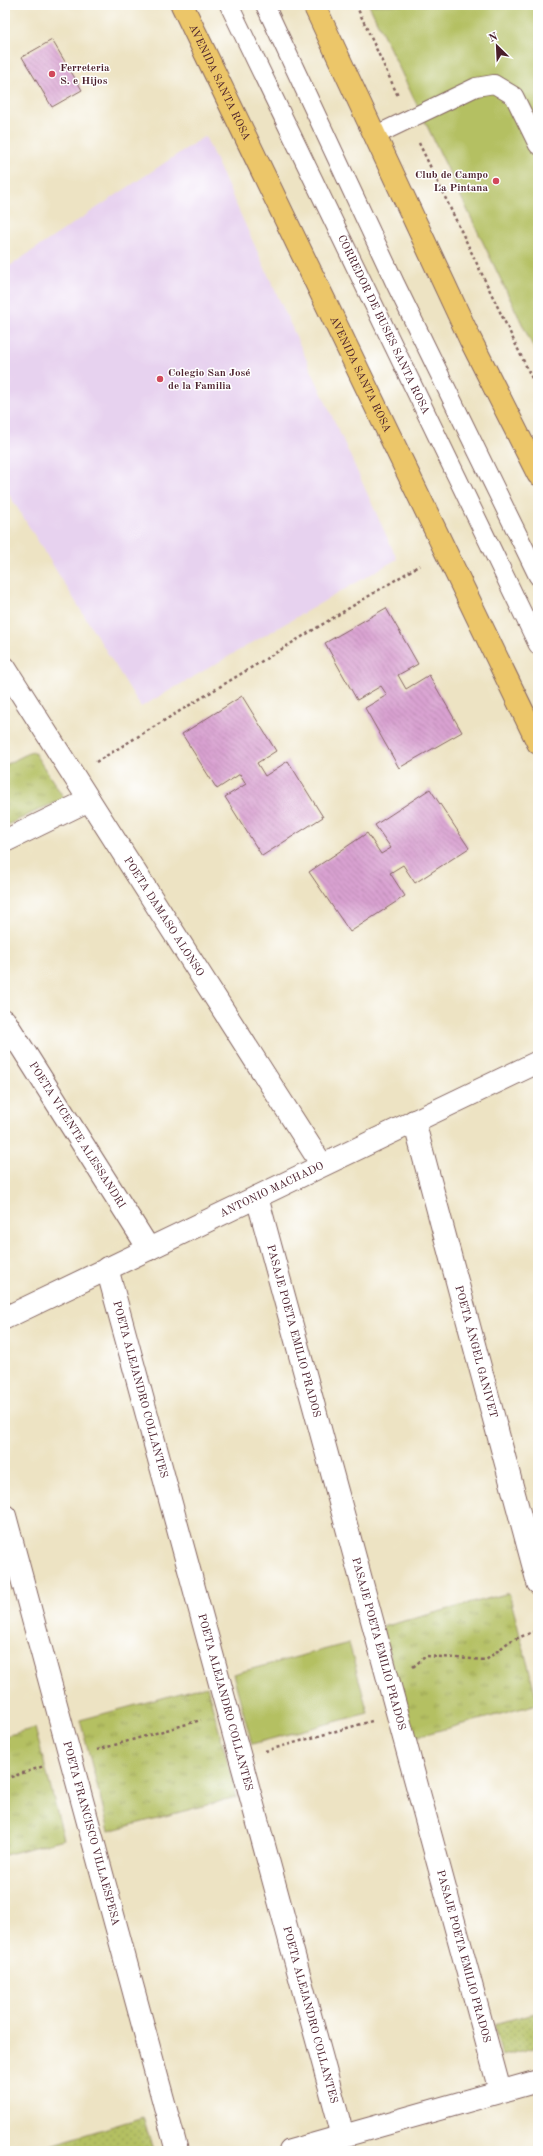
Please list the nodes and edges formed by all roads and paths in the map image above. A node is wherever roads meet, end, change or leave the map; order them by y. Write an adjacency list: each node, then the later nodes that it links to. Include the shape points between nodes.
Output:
1 (182, 5): 15 (main road, AVENIDA SANTA ROSA)
2 (229, 5): 13 (lane, CORREDOR DE BUSES SANTA ROSA)
3 (265, 5): 12 (lane, via 395,283)
4 (314, 5): 7 (main road)
5 (356, 5): 6 (path)
6 (408, 119): 7 (lane); 8 (lane, via 476,86 494,84 514,96); 9 (path)
7 (374, 136): 10 (main road)
8 (538, 145)
9 (538, 391)
10 (538, 474)
11 (420, 564): 16 (path)
12 (538, 576)
13 (538, 645)
14 (5, 668): 16 (street, POETA DAMASO ALONSO)
15 (538, 743)
16 (74, 775): 17 (street, POETA DAMASO ALONSO)
17 (89, 800): 18 (street); 22 (street, POETA DAMASO ALONSO)
18 (5, 841)
19 (5, 1021): 24 (street, POETA VICENTE ALESSANDRI)
20 (538, 1062): 21 (street, ANTONIO MACHADO)
21 (414, 1122): 22 (street, ANTONIO MACHADO); 28 (street, POETA ÁNGEL GANIVET)
22 (322, 1165): 23 (street, ANTONIO MACHADO)
23 (257, 1197): 24 (street, ANTONIO MACHADO); 30 (street, PASAJE POETA EMILIO PRADOS)
24 (149, 1249): 25 (street, ANTONIO MACHADO)
25 (107, 1268): 26 (street, ANTONIO MACHADO); 31 (street, POETA ALEJANDRO COLLANTES)
26 (5, 1318)
27 (5, 1516): 34 (street, POETA FRANCISCO VILLAESPESA)
28 (538, 1583)
29 (538, 1630): 30 (path, via 510,1641 486,1660 426,1656)
30 (390, 1687): 37 (street, PASAJE POETA EMILIO PRADOS)
31 (227, 1712): 34 (path); 38 (street, POETA ALEJANDRO COLLANTES)
32 (375, 1720): 33 (path)
33 (260, 1753)
34 (70, 1757): 35 (path); 39 (street, POETA FRANCISCO VILLAESPESA)
35 (5, 1779)
36 (538, 2081): 37 (street)
37 (500, 2091): 38 (street)
38 (342, 2136): 40 (street)
39 (178, 2151)
40 (292, 2151)

